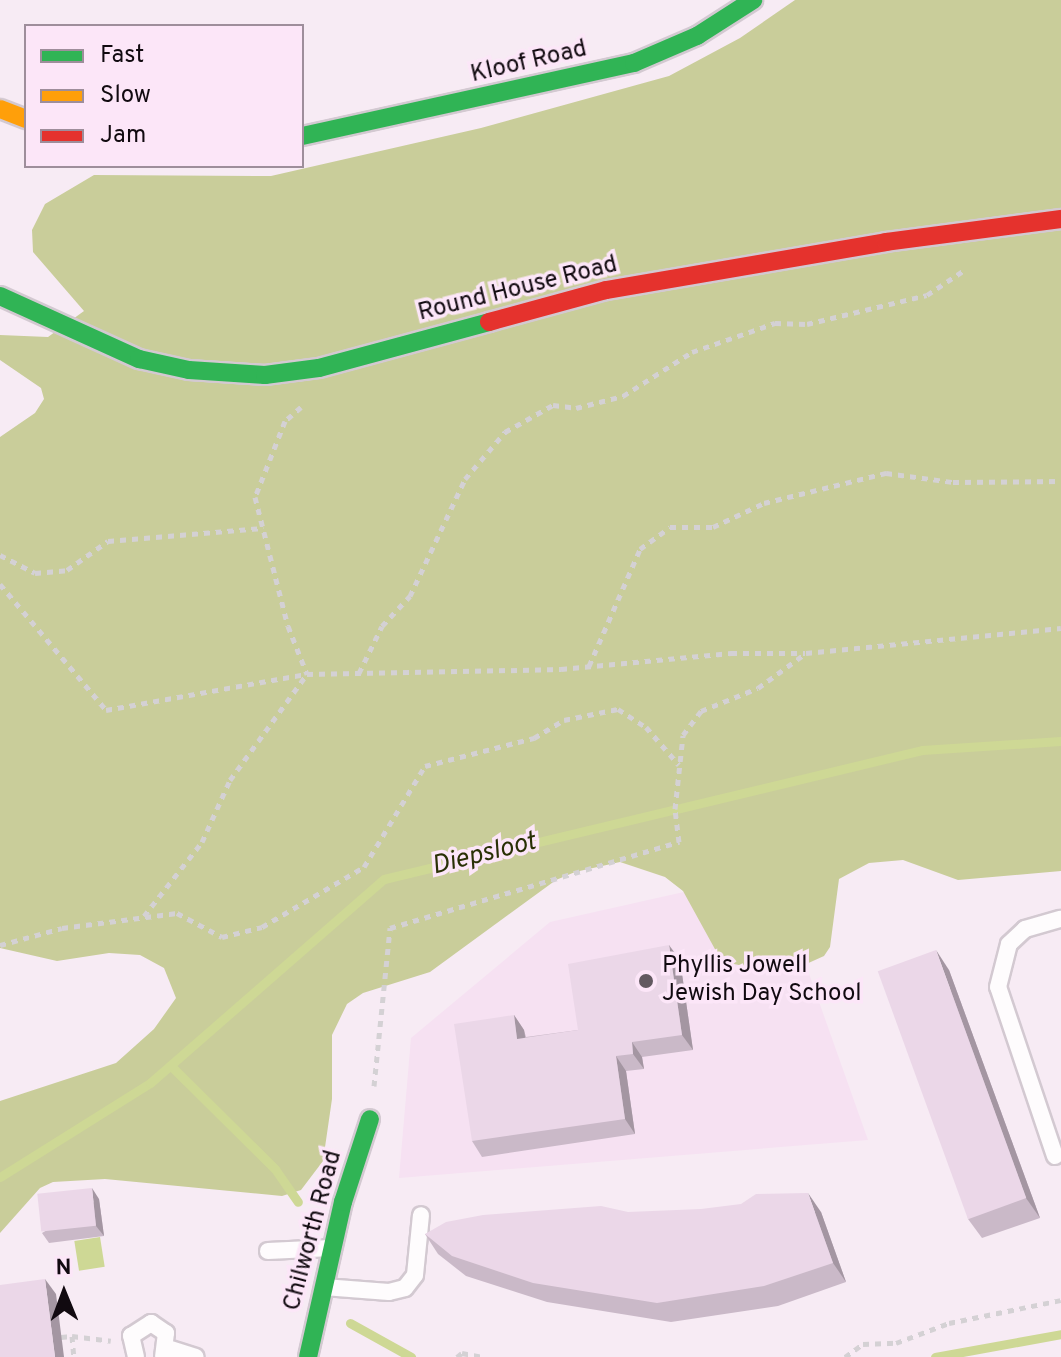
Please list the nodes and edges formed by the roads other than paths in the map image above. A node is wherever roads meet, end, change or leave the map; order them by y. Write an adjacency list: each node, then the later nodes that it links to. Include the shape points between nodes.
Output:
1 (753, 0): 4 (street, Kloof Road, via 697,36 634,63)
2 (0, 109): 3 (street)
3 (24, 118)
4 (304, 136)
5 (1061, 219): 6 (street, Round House Road, via 886,242 606,290 319,368 265,375 189,370 139,359)
6 (0, 296)
7 (1061, 919): 9 (lane, via 1025,929 1009,944 998,987)
8 (370, 1119): 11 (street, Chilworth Road)
9 (1055, 1156)
10 (421, 1215): 13 (lane, via 415,1275 405,1288 389,1292)
11 (332, 1248): 12 (lane); 13 (street, Chilworth Road)
12 (268, 1251)
13 (322, 1286): 17 (street, Chilworth Road)
14 (134, 1336): 15 (lane, via 151,1323 162,1328)
15 (166, 1352): 16 (lane)
16 (196, 1357)
17 (308, 1357)

